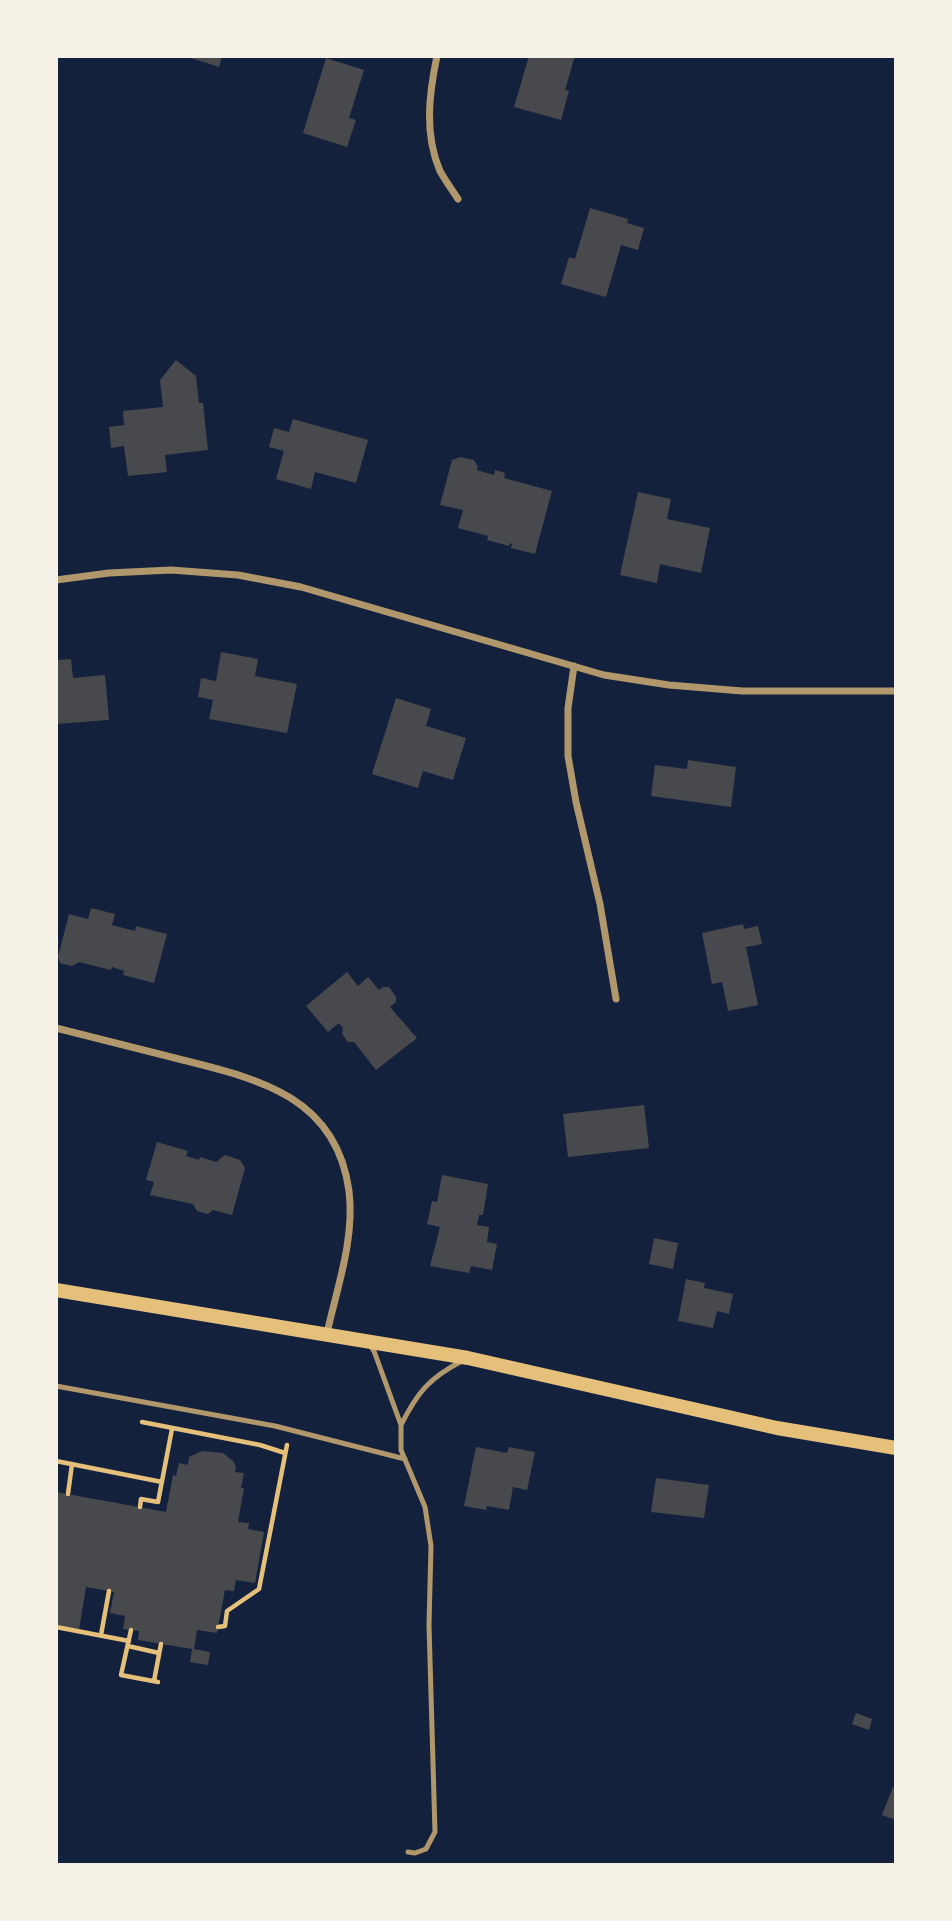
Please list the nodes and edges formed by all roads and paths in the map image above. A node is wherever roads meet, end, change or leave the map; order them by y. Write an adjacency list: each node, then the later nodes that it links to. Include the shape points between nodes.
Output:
1 (437, 56): 2 (street, via 428,105 432,141 440,171)
2 (458, 199)
3 (56, 580): 4 (street, via 171,570 238,575 301,586)
4 (574, 666): 5 (street, via 668,685 742,691); 6 (street, via 568,755)
5 (896, 691)
6 (616, 999)
7 (56, 1028): 9 (street, via 260,1081 294,1099 316,1119 333,1143 349,1191 346,1248)
8 (56, 1290): 9 (main road)
9 (327, 1333): 10 (main road)
10 (365, 1340): 11 (main road); 14 (lane, via 374,1351)
11 (468, 1358): 14 (lane, via 425,1385); 17 (main road, via 777,1428)
12 (56, 1386): 16 (lane)
13 (142, 1422): 15 (path)
14 (401, 1425): 19 (lane)
15 (172, 1429): 18 (path); 22 (path)
16 (290, 1430): 18 (path); 19 (lane)
17 (896, 1448)
18 (285, 1453): 26 (path, via 259,1589 227,1611 225,1626)
19 (405, 1459): 33 (lane, via 425,1507 431,1546 435,1819 429,1847)
20 (56, 1461): 21 (path)
21 (72, 1464): 22 (path); 23 (path)
22 (162, 1482): 24 (path, via 159,1502 141,1499)
23 (68, 1494)
24 (140, 1507)
25 (109, 1591): 29 (path)
26 (218, 1626)
27 (56, 1627): 29 (path)
28 (131, 1630): 30 (path)
29 (101, 1635): 30 (path)
30 (128, 1643): 32 (path); 32 (path, via 121,1675 156,1682)
31 (161, 1644): 32 (path)
32 (159, 1653)
33 (408, 1852)

